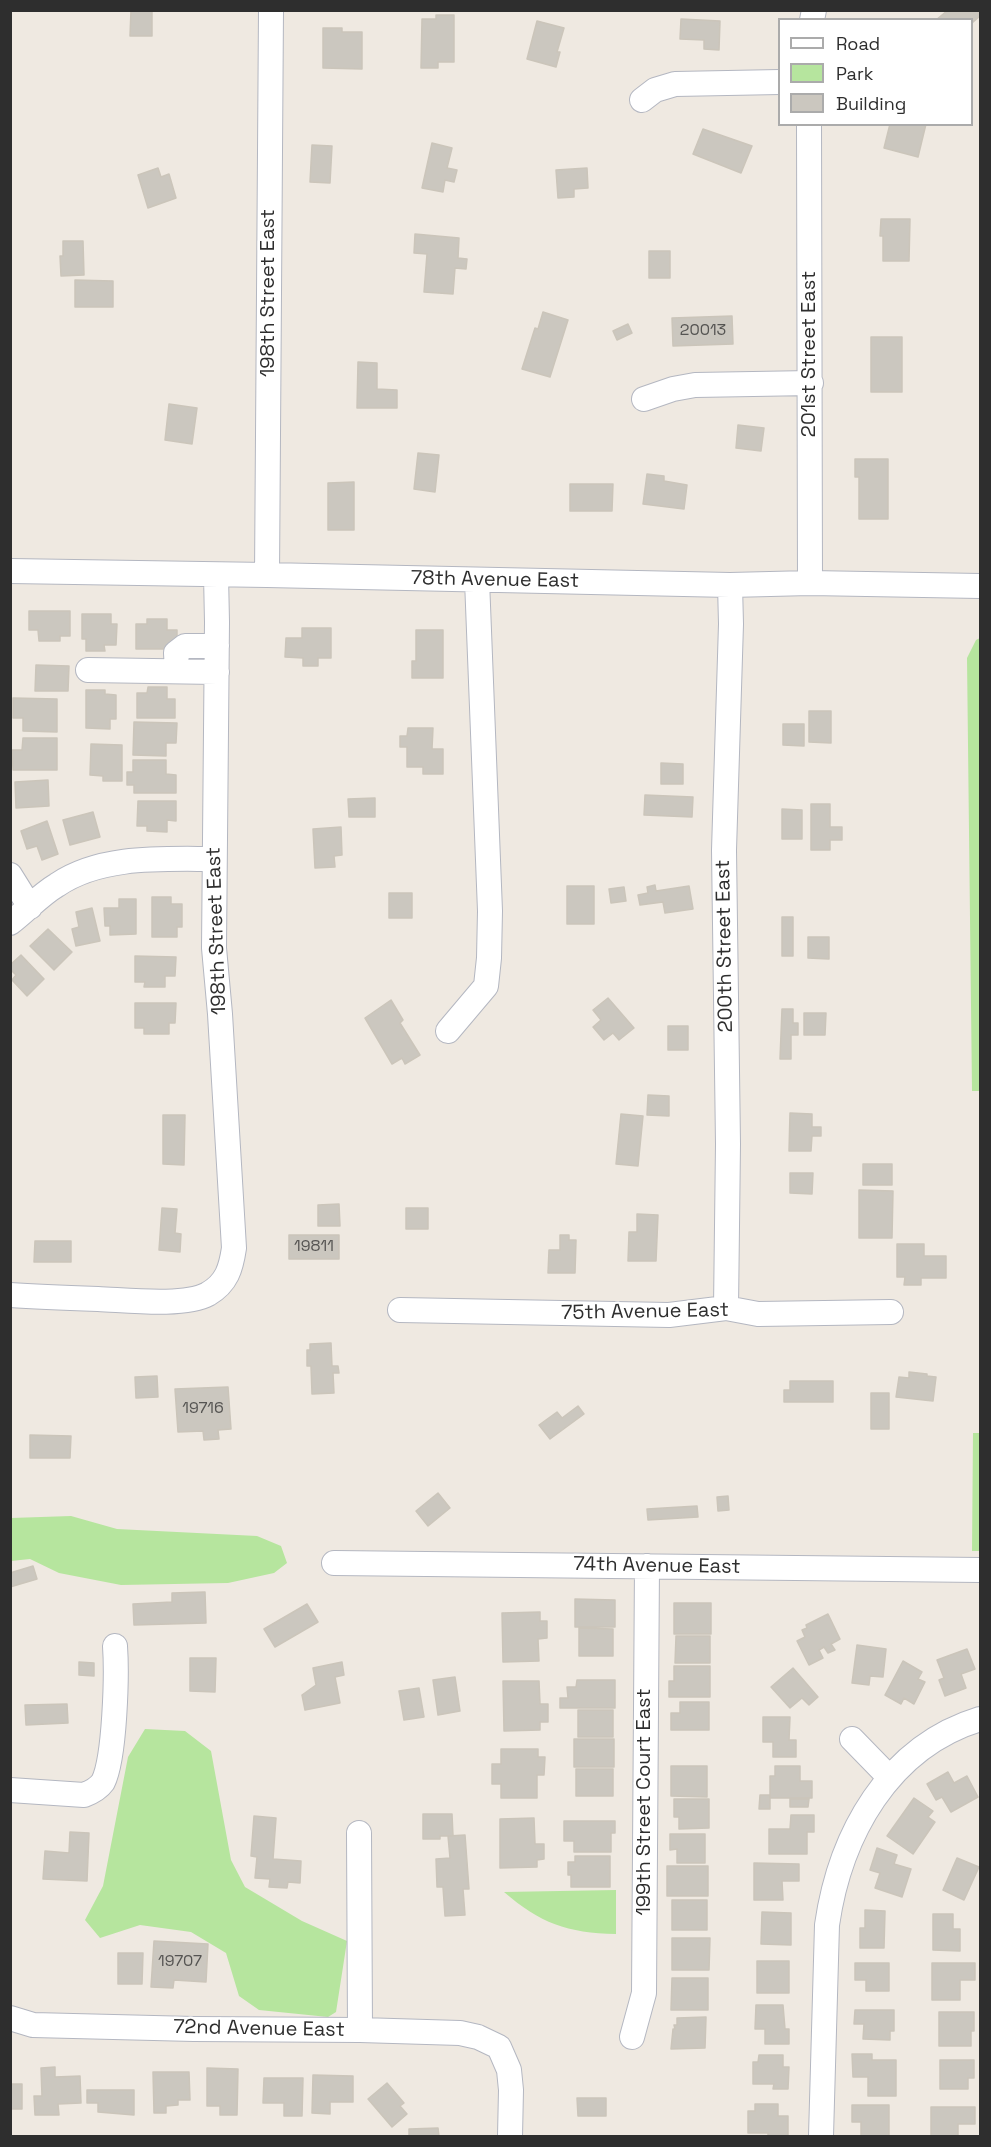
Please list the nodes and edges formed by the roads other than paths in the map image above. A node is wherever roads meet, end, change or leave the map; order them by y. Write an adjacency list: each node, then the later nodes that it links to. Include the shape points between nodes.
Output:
1 (271, 10): 8 (street, 198th Street East)
2 (778, 82): 3 (street, via 675,84 655,90)
3 (642, 100)
4 (809, 126): 5 (street, 201st Street East)
5 (811, 384): 6 (street, via 695,385); 11 (street, 201st Street East)
6 (644, 399)
7 (10, 571): 9 (street, 78th Avenue East)
8 (267, 574): 9 (street, 78th Avenue East); 10 (street, 78th Avenue East)
9 (216, 575): 14 (street, 198th Street East)
10 (477, 580): 12 (street, 78th Avenue East); 22 (street, via 489,958 486,986)
11 (810, 583): 12 (street, 78th Avenue East); 13 (street, 78th Avenue East)
12 (730, 585): 24 (street, 200th Street East, via 724,850)
13 (981, 586)
14 (217, 646): 16 (street, via 185,646 176,653); 17 (street, 198th Street East)
15 (88, 670): 16 (street)
16 (177, 671): 17 (street)
17 (217, 672): 18 (street, 198th Street East)
18 (214, 859): 20 (street, via 143,860 86,871 57,884); 23 (street, 198th Street East, via 214,948 234,1248 230,1271 208,1294 192,1300)
19 (10, 874): 20 (street)
20 (30, 907): 21 (street)
21 (10, 923)
22 (448, 1031)
23 (10, 1295)
24 (726, 1308): 25 (street, 75th Avenue East, via 669,1315); 26 (street, 75th Avenue East, via 758,1314)
25 (400, 1310)
26 (891, 1312)
27 (334, 1563): 28 (street, 74th Avenue East)
28 (647, 1566): 29 (street, 74th Avenue East); 38 (street, 199th Street Court East, via 644,1993)
29 (981, 1570)
30 (116, 1646): 34 (street, via 111,1750 104,1779 94,1792 84,1795)
31 (981, 1719): 33 (street, via 923,1748)
32 (852, 1739): 33 (street)
33 (889, 1777): 40 (street, via 851,1838 830,1903)
34 (10, 1790)
35 (360, 1833): 37 (street)
36 (10, 2018): 37 (street, 72nd Avenue East, via 33,2025)
37 (360, 2030): 39 (street, 72nd Avenue East, via 460,2033 499,2047 512,2090)
38 (632, 2037)
39 (510, 2136)
40 (822, 2136)

